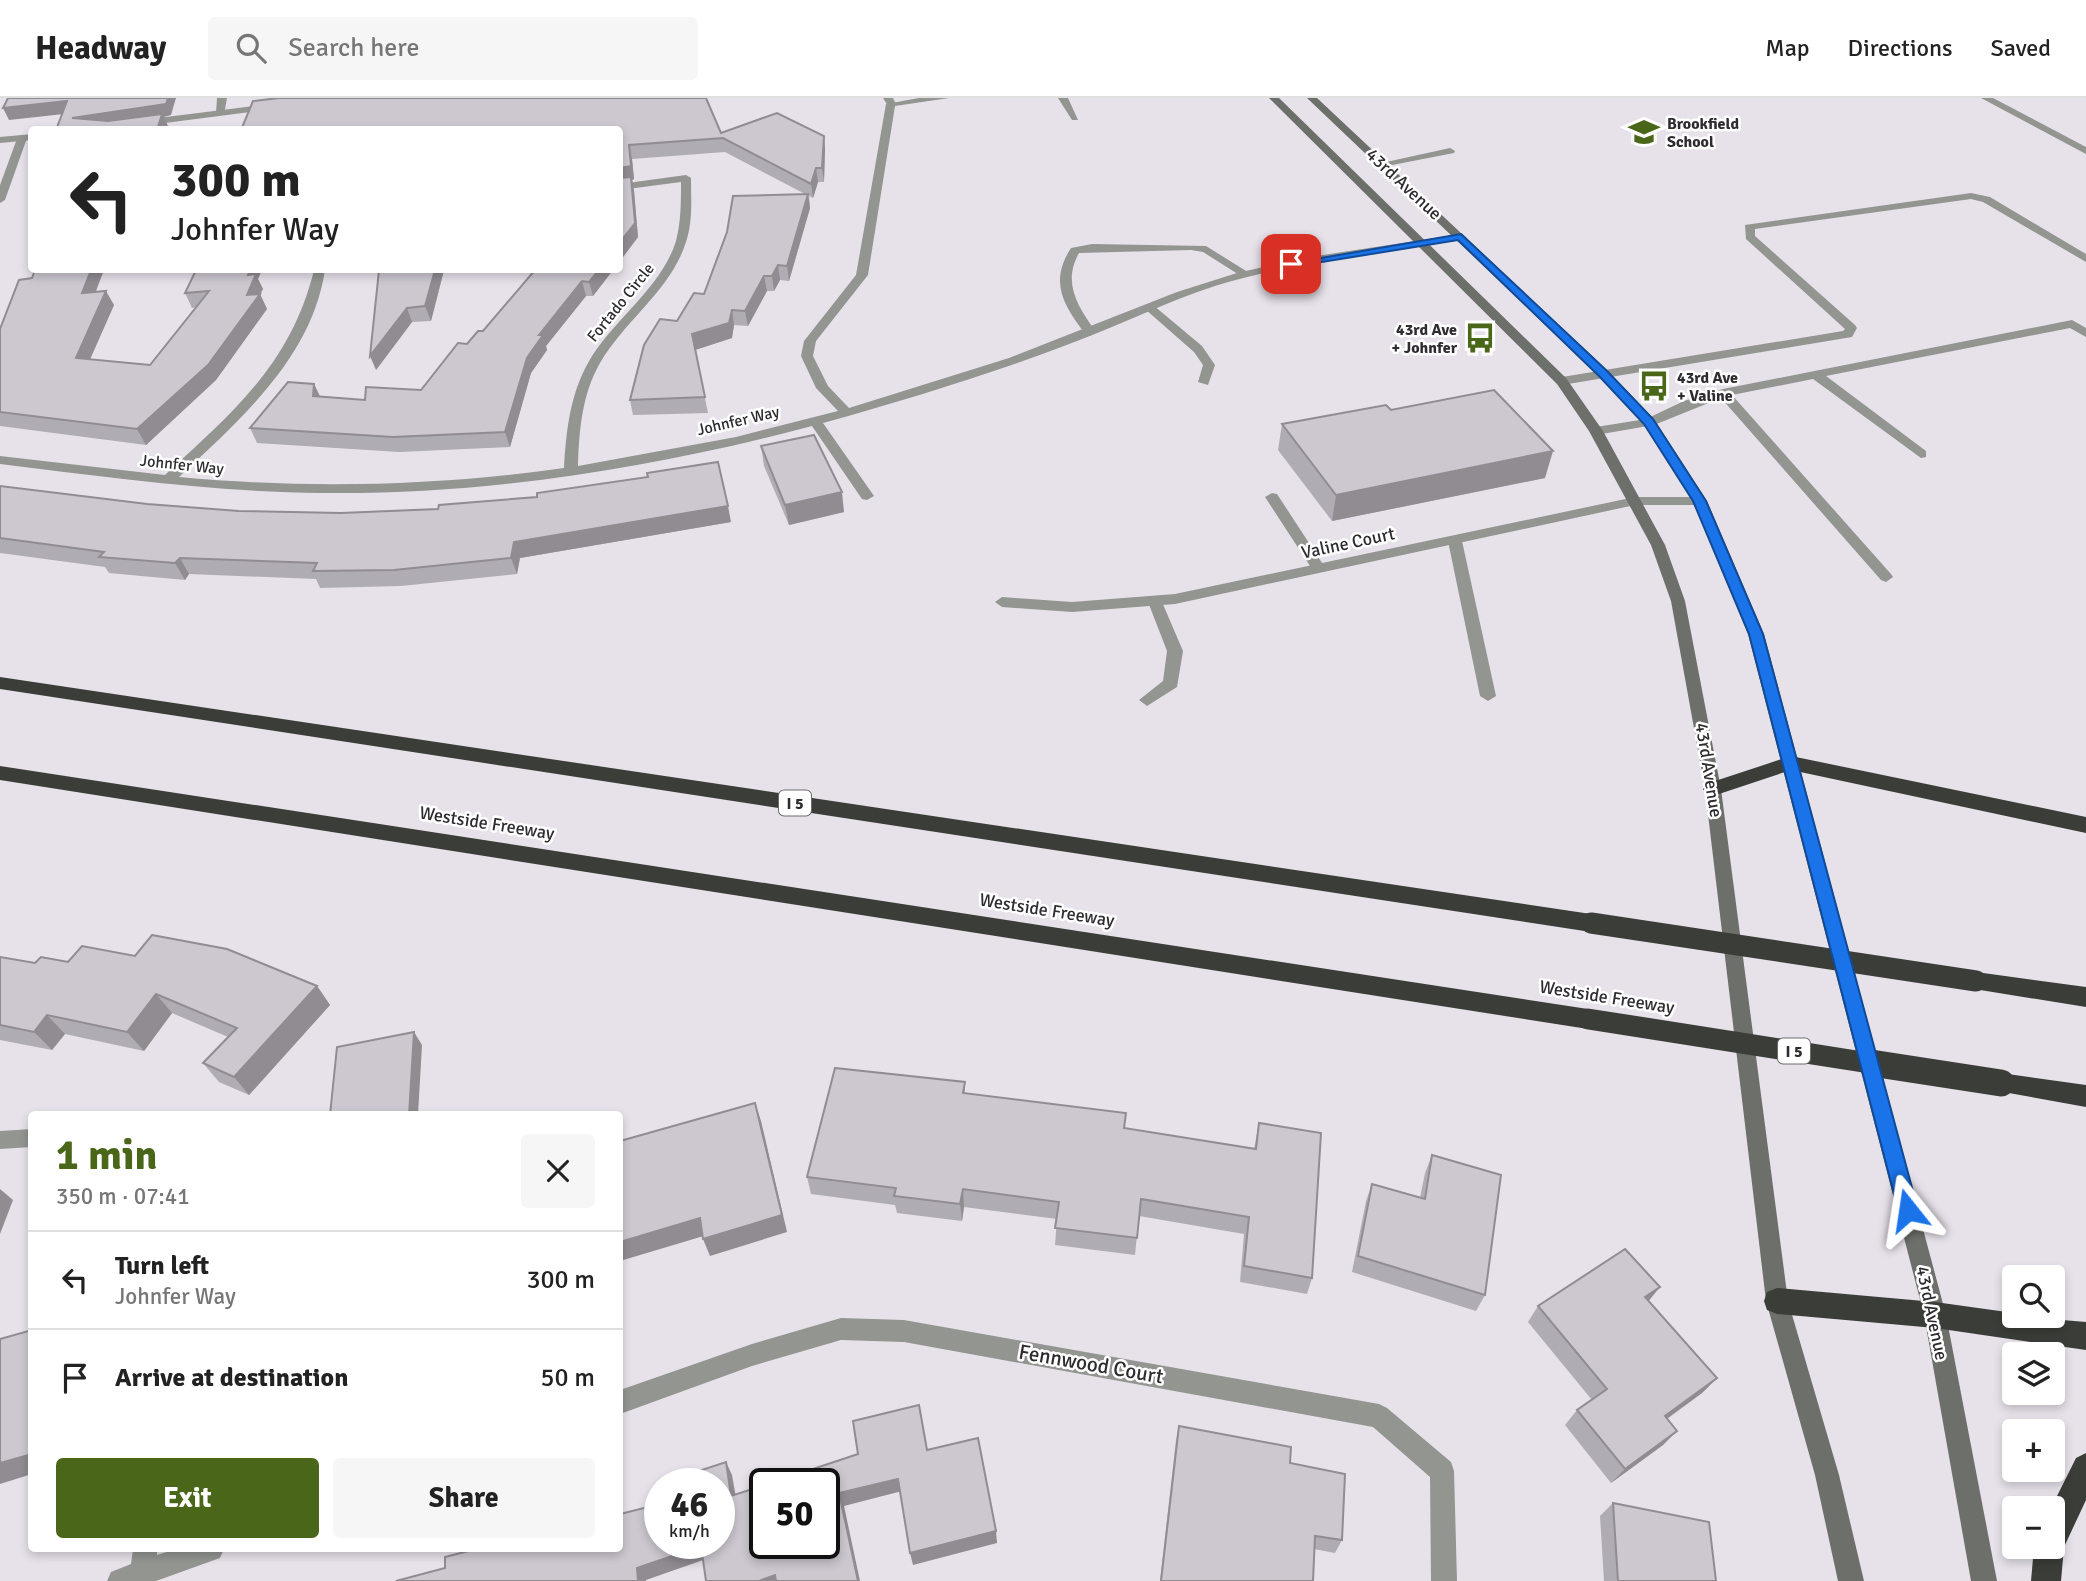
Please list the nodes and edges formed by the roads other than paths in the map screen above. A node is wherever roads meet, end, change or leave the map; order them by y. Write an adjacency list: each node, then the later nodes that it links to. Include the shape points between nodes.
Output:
1 (222, 98): 9 (street)
2 (944, 98): 7 (street)
3 (1063, 98): 10 (street)
4 (1274, 98): 20 (main road, 43rd Avenue)
5 (1312, 98): 16 (main road, 43rd Avenue)
6 (1986, 98): 15 (street)
7 (889, 101): 32 (street, via 862,275 810,341 807,356 822,388)
8 (289, 105): 9 (street)
9 (221, 113): 11 (street)
10 (1075, 118)
11 (126, 124)
12 (27, 137): 13 (street); 18 (street)
13 (0, 141)
14 (1450, 151): 16 (street)
15 (2086, 151)
16 (1382, 164): 19 (main road, 43rd Avenue)
17 (623, 187): 38 (street, Fortado Circle, via 686,178 688,220 671,266 611,338 580,392 572,423)
18 (0, 200)
19 (1461, 237): 20 (street, Johnfer Way); 27 (main road, 43rd Avenue)
20 (1422, 243): 23 (street, Johnfer Way); 30 (main road, 43rd Avenue)
21 (2086, 259): 27 (street, via 1986,199 1971,196 1749,227 1750,236 1851,328 1848,334)
22 (320, 273): 39 (street, via 306,322 288,354 243,407)
23 (1245, 274): 24 (street, Johnfer Way); 25 (street, via 1206,249 1075,250 1067,261 1066,297)
24 (1149, 307): 25 (street, Johnfer Way); 29 (street, via 1198,349 1209,365)
25 (1090, 332): 32 (street, Johnfer Way, via 968,376)
26 (2086, 333): 28 (street, via 2072,324)
27 (1603, 373): 30 (street); 34 (main road, 43rd Avenue)
28 (1816, 375): 31 (street); 36 (street)
29 (1204, 382)
30 (1562, 382): 35 (main road, 43rd Avenue)
31 (1723, 393): 34 (street); 46 (street)
32 (846, 412): 33 (street, Johnfer Way)
33 (815, 420): 38 (street, Johnfer Way); 40 (street)
34 (1649, 422): 35 (street); 43 (main road, 43rd Avenue)
35 (1596, 431): 42 (main road, 43rd Avenue)
36 (1921, 454)
37 (0, 460): 39 (street, Johnfer Way)
38 (571, 471): 39 (street, Johnfer Way, via 326,490)
39 (167, 481)
40 (867, 496)
41 (1272, 497): 45 (street)
42 (1635, 501): 43 (street, Valine Court); 44 (street, Valine Court); 54 (main road, 43rd Avenue, via 1658,545 1678,601)
43 (1700, 501): 52 (main road, 43rd Avenue, via 1756,634)
44 (1455, 541): 45 (street, Valine Court); 50 (street)
45 (1319, 569): 47 (street, Valine Court)
46 (1886, 577)
47 (1155, 601): 48 (street, Valine Court, via 1072,607); 51 (street, via 1175,651 1171,683)
48 (1002, 602)
49 (0, 683): 56 (highway, I 5, bridge)
50 (1488, 696)
51 (1147, 700)
52 (1791, 764): 54 (highway); 55 (highway); 61 (main road, 43rd Avenue)
53 (0, 773): 57 (highway, Westside Freeway / I 5, bridge)
54 (1713, 789): 60 (main road, 43rd Avenue)
55 (2086, 825)
56 (2086, 997)
57 (2086, 1096)
58 (28, 1138): 59 (street)
59 (0, 1140)
60 (1777, 1301): 61 (highway); 70 (main road, 43rd Avenue, via 1827,1475)
61 (1936, 1315): 62 (highway); 71 (main road, 43rd Avenue)
62 (2086, 1336)
63 (623, 1401): 69 (street, Fennwood Court, via 752,1355 854,1329 904,1331 1378,1416 1442,1471)
64 (2086, 1468): 65 (highway)
65 (2065, 1512)
66 (199, 1552): 68 (street)
67 (2048, 1559): 72 (highway)
68 (136, 1568)
69 (1444, 1581)
70 (1851, 1581)
71 (1984, 1581)
72 (2046, 1581)

